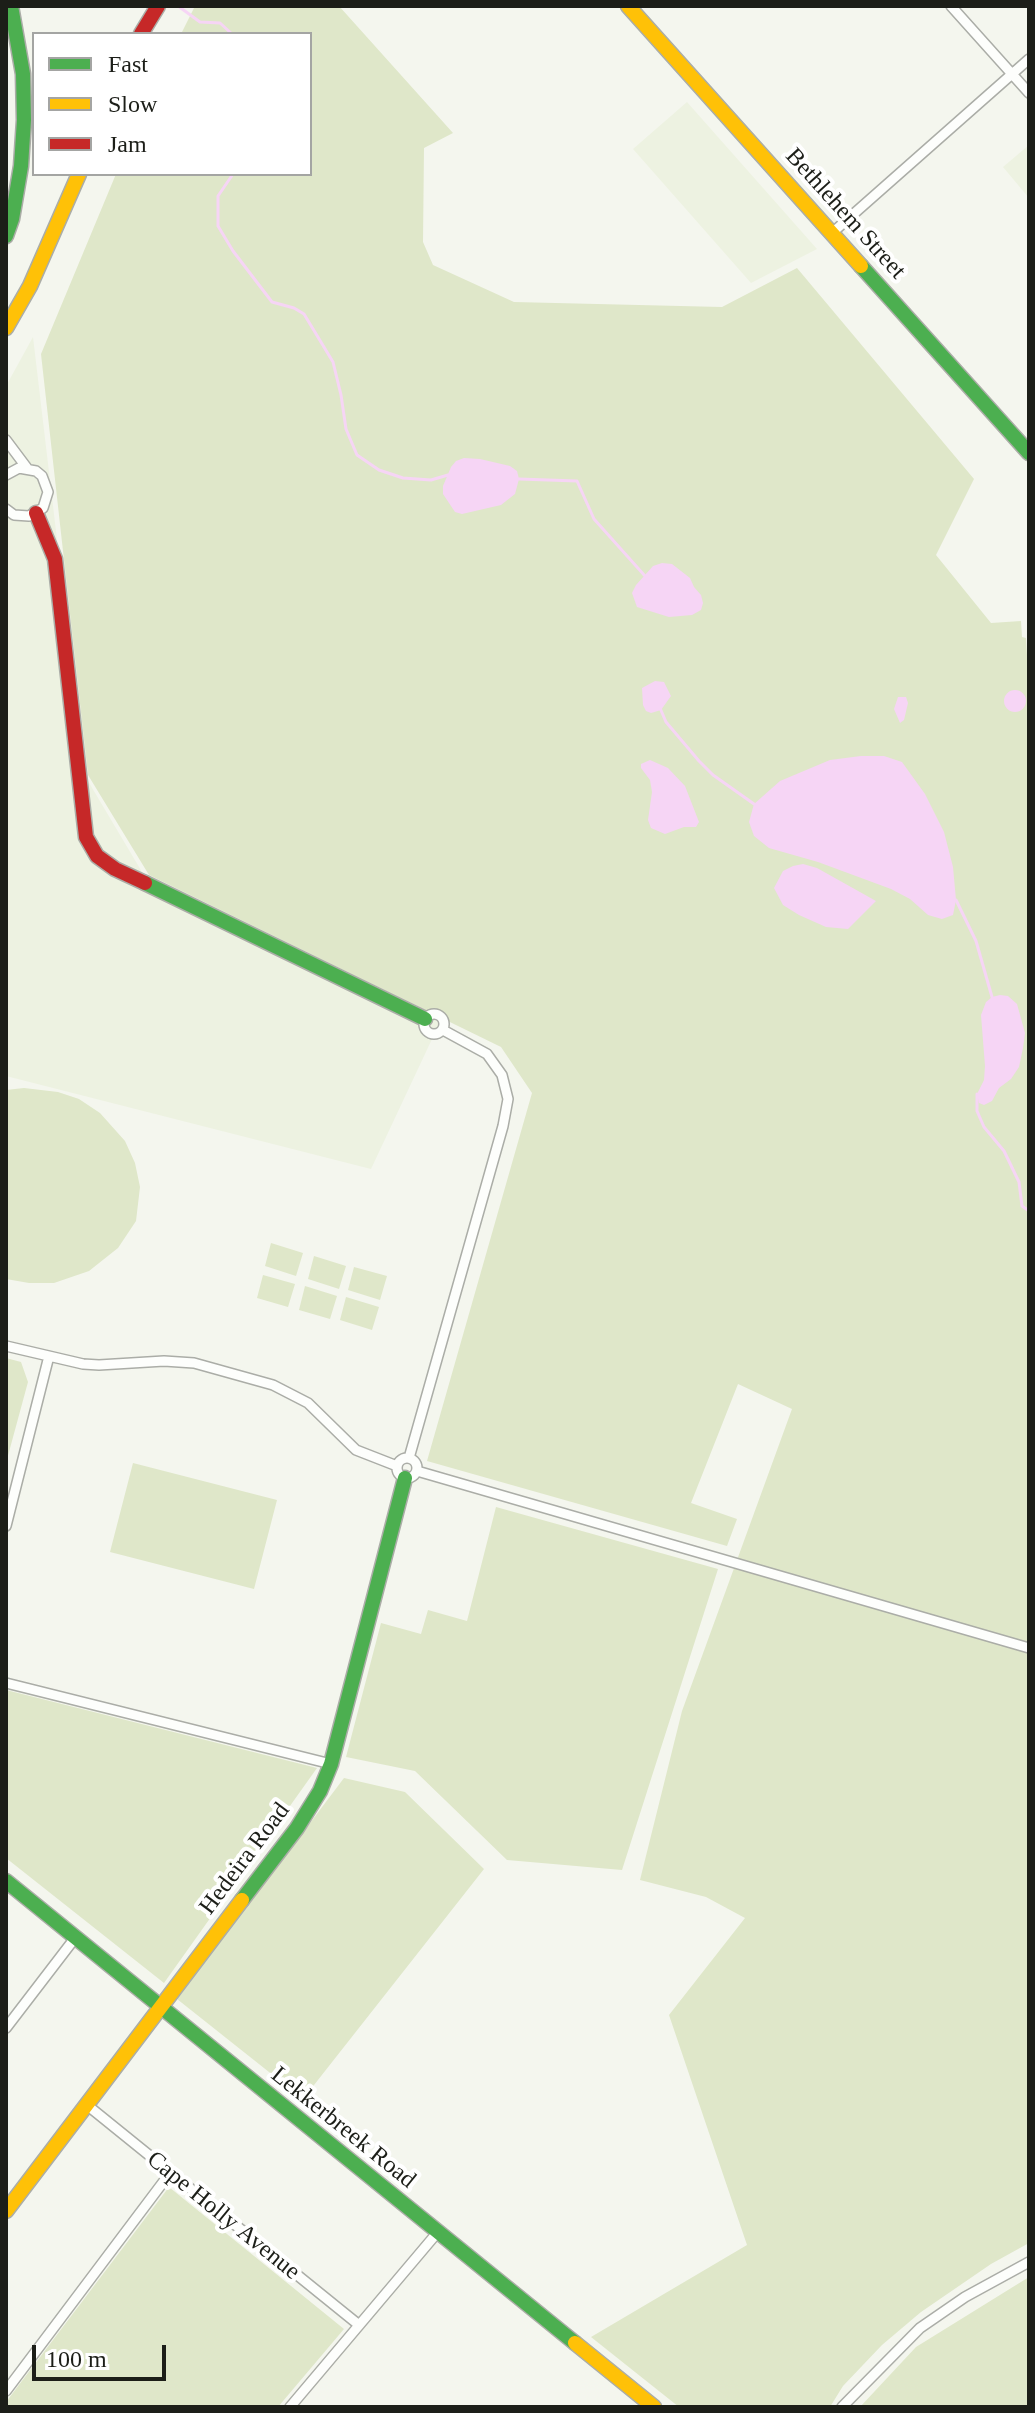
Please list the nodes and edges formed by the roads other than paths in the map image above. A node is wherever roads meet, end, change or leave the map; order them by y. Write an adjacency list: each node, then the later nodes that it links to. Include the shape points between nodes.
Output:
1 (11, 6): 11 (street, via 23,74 24,120 21,166)
2 (158, 6): 5 (street)
3 (628, 6): 10 (street, Bethlehem Street)
4 (951, 6): 7 (street)
5 (142, 32)
6 (1029, 59): 7 (street)
7 (1012, 74): 8 (street); 10 (street)
8 (1029, 93)
9 (78, 176): 12 (street, via 47,251)
10 (832, 233): 14 (street, Bethlehem Street)
11 (6, 236)
12 (6, 328)
13 (6, 440): 15 (street)
14 (1029, 453)
15 (27, 468): 16 (street); 18 (street, via 42,476 48,492)
16 (6, 475)
17 (6, 509): 18 (street, via 21,517)
18 (36, 513): 19 (street, via 56,568 83,825 97,856)
19 (425, 1019): 20 (street, via 428,1032); 20 (street, via 440,1015)
20 (443, 1030): 23 (street, via 487,1054 502,1075 508,1099)
21 (6, 1346): 22 (street)
22 (49, 1356): 24 (street, via 99,1365 194,1363 273,1385 308,1403 356,1450); 25 (street)
23 (409, 1458): 24 (street, via 403,1458); 24 (street, via 415,1461)
24 (406, 1471): 26 (street); 28 (street, Hedeira Road)
25 (6, 1526)
26 (1029, 1648)
27 (6, 1683): 28 (street)
28 (331, 1764): 31 (street, Hedeira Road, via 297,1828)
29 (6, 1881): 30 (street, Lekkerbreek Road)
30 (75, 1938): 31 (street, Lekkerbreek Road); 32 (street)
31 (160, 2008): 33 (street, Hedeira Road); 36 (street, Lekkerbreek Road)
32 (6, 2028)
33 (87, 2105): 34 (street, Cape Holly Avenue); 35 (street, Hedeira Road)
34 (170, 2173): 38 (street, Cape Holly Avenue); 39 (street)
35 (6, 2211)
36 (437, 2233): 38 (street); 41 (street, Lekkerbreek Road)
37 (1029, 2262): 42 (street, via 920,2328)
38 (359, 2325): 40 (street)
39 (6, 2391)
40 (290, 2407)
41 (654, 2407)
42 (842, 2407)

